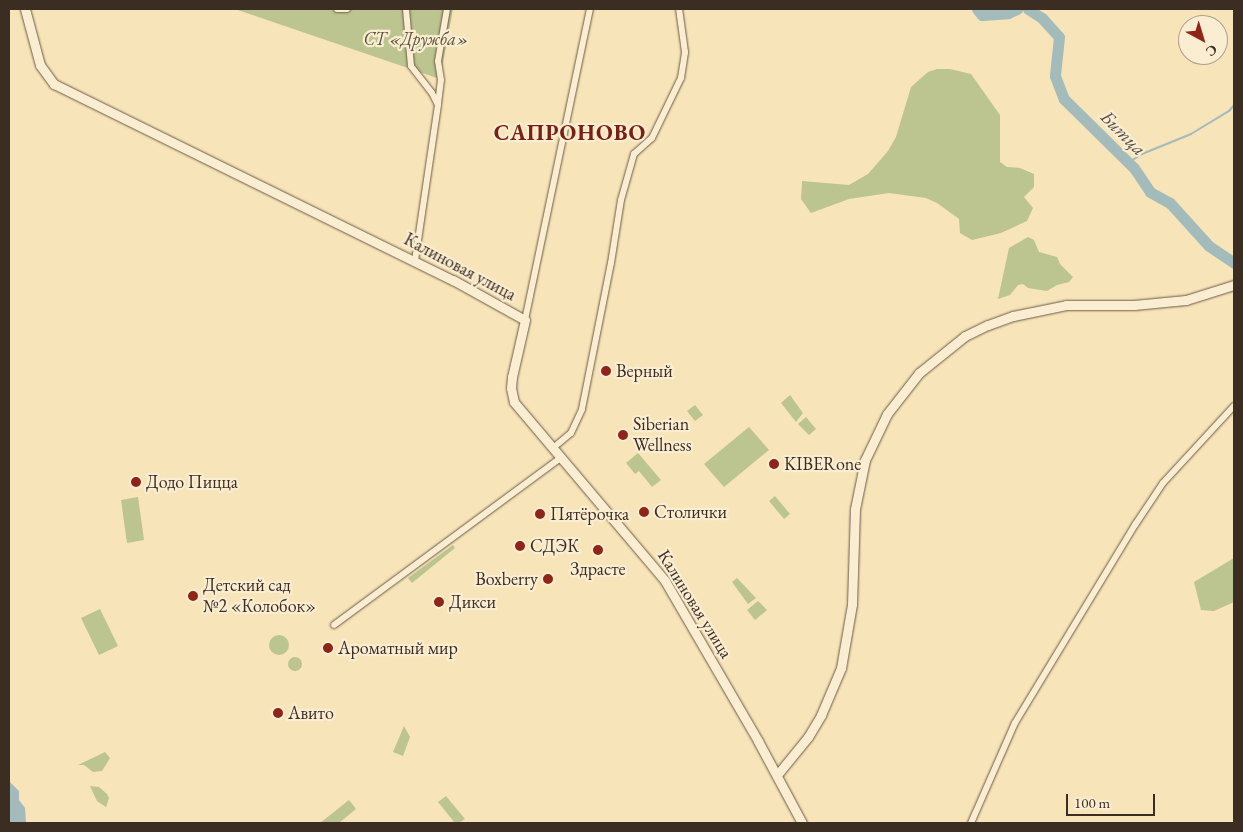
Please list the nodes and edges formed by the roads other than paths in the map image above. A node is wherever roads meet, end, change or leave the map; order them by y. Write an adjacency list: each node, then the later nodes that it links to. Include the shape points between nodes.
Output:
1 (25, 9): 9 (street, Калиновая улица, via 40,65 54,84)
2 (337, 9): 3 (street)
3 (347, 9)
4 (406, 9): 8 (street, via 411,66)
5 (447, 9): 8 (street, via 438,61 441,80)
6 (590, 9): 11 (street)
7 (679, 9): 13 (street, via 685,52 681,78 652,138 634,154 620,200 582,409 571,433)
8 (438, 105): 9 (street)
9 (414, 261): 11 (street, Калиновая улица)
10 (1234, 285): 16 (street, via 1178,301 1134,305 1066,304 1013,316 965,336 919,373 887,414 865,460 855,509 852,604 841,668 821,715 803,744)
11 (524, 320): 13 (street, Калиновая улица, via 512,377 512,395 518,407)
12 (1234, 406): 18 (street, via 1163,484 1135,525 1016,723)
13 (554, 448): 14 (street, Калиновая улица)
14 (562, 457): 15 (street); 16 (street, Калиновая улица, via 665,581)
15 (334, 625)
16 (777, 775): 17 (street, Калиновая улица)
17 (802, 823)
18 (971, 823)

